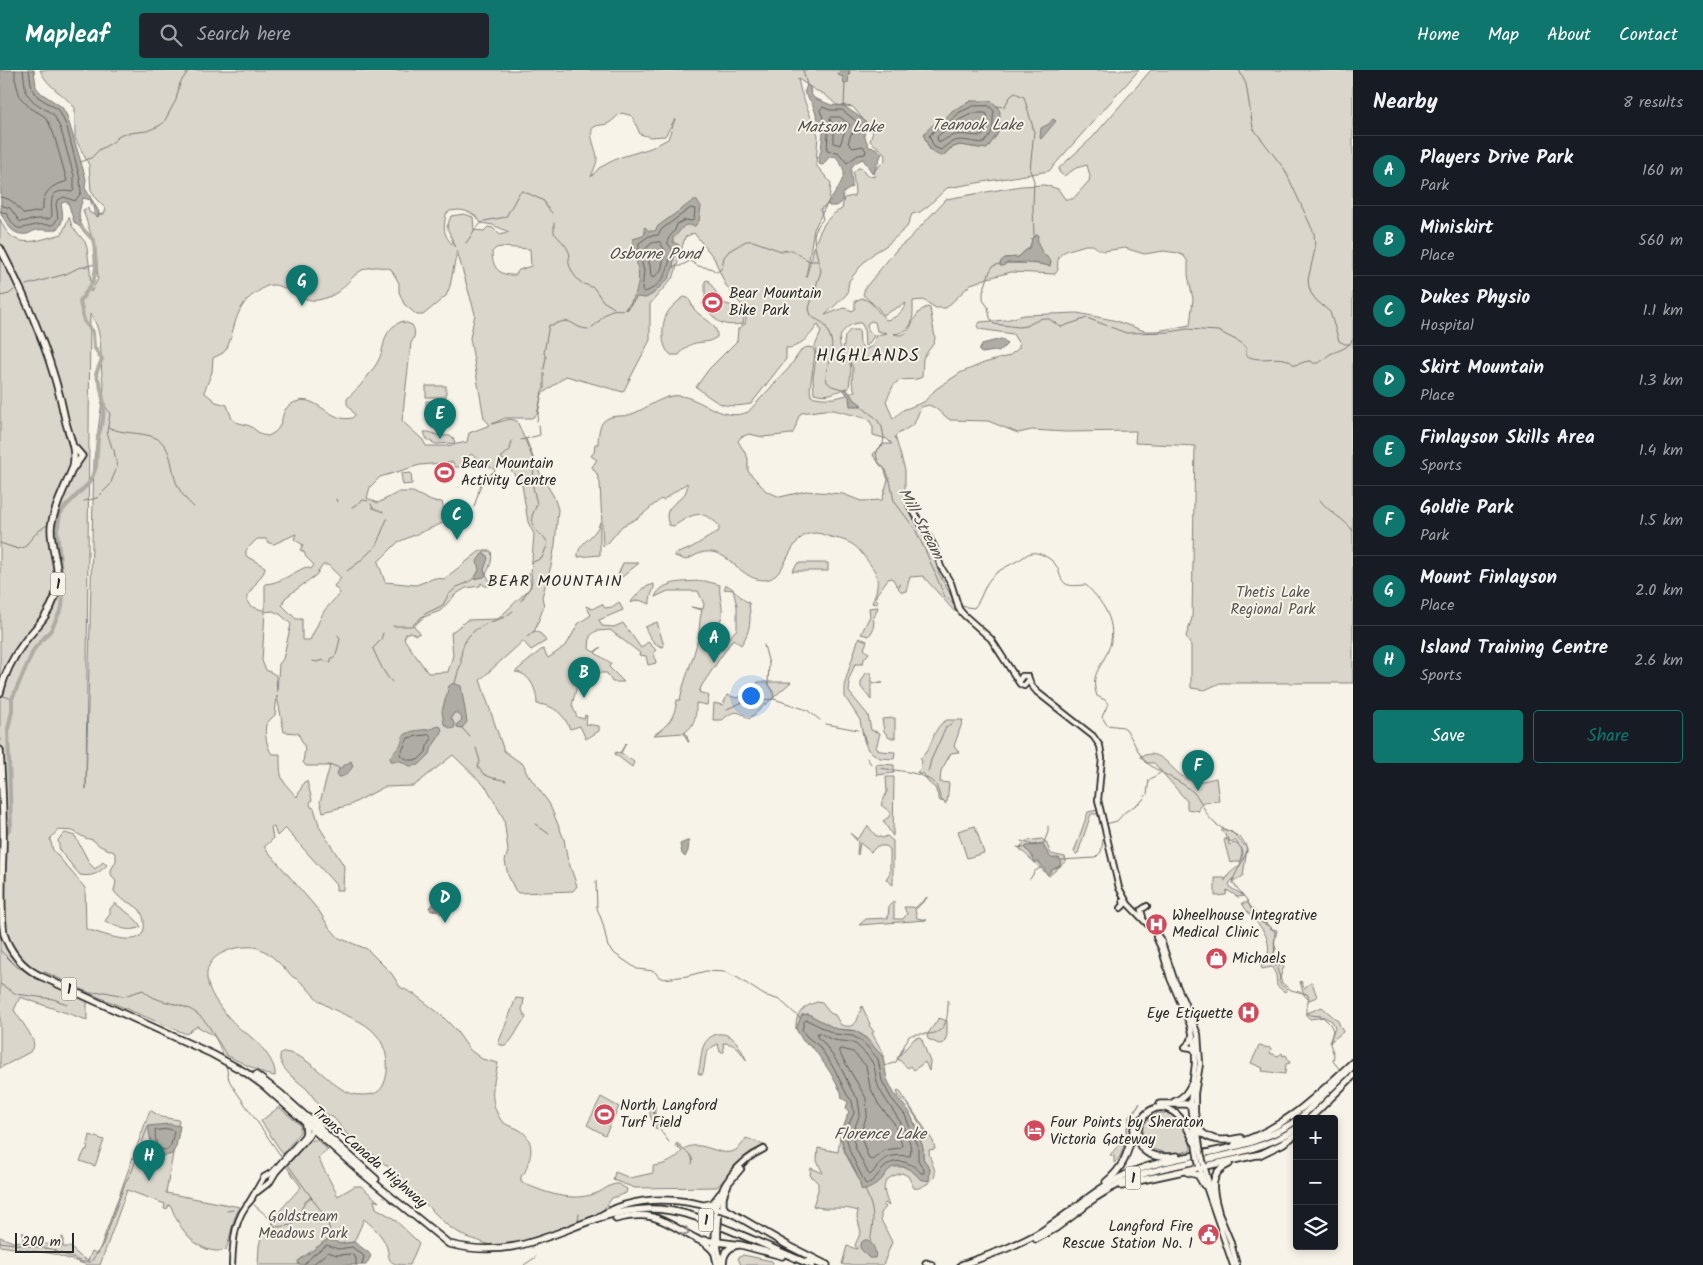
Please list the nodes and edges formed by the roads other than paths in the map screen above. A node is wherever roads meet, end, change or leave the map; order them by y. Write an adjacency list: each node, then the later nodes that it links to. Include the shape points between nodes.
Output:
1 (0, 248): 3 (highway, via 35,321 54,375)
2 (0, 253): 3 (highway, via 35,327)
3 (64, 417): 11 (highway, 1, via 74,447 82,456 73,467 51,521 58,567 55,598 10,664)
4 (909, 502): 5 (main road, via 934,546 964,615 991,639)
5 (1013, 672): 6 (main road); 8 (main road)
6 (1024, 675): 7 (main road); 8 (main road)
7 (1029, 680): 9 (main road); 10 (main road)
8 (1019, 681): 9 (main road)
9 (1024, 686): 10 (main road)
10 (1037, 692): 14 (main road, via 1093,736 1100,746 1099,804)
11 (0, 693)
12 (0, 750): 13 (highway, Trans-Canada Highway / 1)
13 (3, 855): 20 (highway, Trans-Canada Highway / 1, via 5,928 20,958 44,975); 23 (highway, Trans-Canada Highway / 1, via 2,925 6,940 26,968)
14 (1122, 896): 16 (main road, via 1124,905); 17 (main road)
15 (1147, 906): 17 (main road, via 1140,910)
16 (1121, 908)
17 (1146, 922): 18 (main road)
18 (1150, 927): 19 (main road); 28 (main road, via 1163,944 1198,1034 1200,1064)
19 (1193, 1032): 22 (main road); 22 (main road, via 1185,1047)
20 (176, 1034): 23 (highway); 37 (highway, Trans-Canada Highway / 1, via 250,1071 274,1088)
21 (1204, 1042): 28 (main road, via 1202,1069)
22 (1196, 1052): 27 (main road)
23 (223, 1059): 29 (highway, Trans-Canada Highway / 1, via 256,1079)
24 (1353, 1062): 32 (highway)
25 (1353, 1066): 33 (highway, 1)
26 (1353, 1076): 34 (highway)
27 (1192, 1083): 30 (highway, via 1184,1096); 31 (main road)
28 (1195, 1093): 31 (main road)
29 (282, 1102): 37 (highway, Trans-Canada Highway / 1); 40 (highway)
30 (1167, 1104): 31 (highway); 55 (highway, via 1147,1108 1138,1116 1121,1167)
31 (1192, 1105): 39 (main road); 45 (main road)
32 (1299, 1115)
33 (1299, 1115)
34 (1315, 1115)
35 (1293, 1119): 39 (highway, via 1230,1141 1208,1137)
36 (1293, 1119): 45 (highway, via 1246,1140 1166,1157 1144,1149 1137,1139 1138,1125 1151,1110 1165,1108 1181,1117)
37 (305, 1120): 40 (highway, Trans-Canada Highway / 1); 42 (highway, via 317,1119); 43 (highway)
38 (1293, 1120): 55 (highway, 1, via 1276,1133 1256,1141 1131,1172 1107,1184)
39 (1195, 1123): 46 (main road)
40 (314, 1128): 42 (highway, Trans-Canada Highway / 1); 43 (main road)
41 (1293, 1130): 61 (highway, 1, via 1255,1148 1161,1169 1128,1180 1099,1195)
42 (322, 1135): 43 (highway); 68 (highway, Trans-Canada Highway / 1, via 442,1239); 69 (highway, Trans-Canada Highway / 1, via 443,1237 468,1250)
43 (306, 1136): 50 (main road); 50 (main road)
44 (1293, 1137): 47 (highway)
45 (1194, 1142): 46 (main road)
46 (1198, 1148): 48 (main road, bridge)
47 (1261, 1154): 48 (highway); 57 (highway, via 1225,1166 1218,1172 1212,1191)
48 (1202, 1167): 49 (highway); 51 (main road); 57 (main road)
49 (1180, 1172): 51 (highway, via 1193,1172); 61 (highway, via 1110,1191 1047,1234)
50 (267, 1179): 53 (main road); 53 (main road)
51 (1204, 1185): 79 (main road)
52 (721, 1196): 52 (main road, via 737,1173 764,1149 734,1172); 54 (highway, via 710,1205); 56 (main road); 58 (highway, via 723,1206)
53 (250, 1201): 70 (main road, via 236,1225)
54 (700, 1205): 56 (highway); 59 (highway, via 675,1200 642,1201 615,1209)
55 (1074, 1208): 66 (highway, 1, via 1041,1231)
56 (718, 1212): 58 (highway); 63 (main road, bridge)
57 (1218, 1212): 79 (main road, via 1230,1240)
58 (732, 1213): 75 (highway)
59 (595, 1222): 60 (highway, 1); 62 (highway, one-way to 62, via 648,1216 666,1221); 64 (highway, 1); 73 (highway, 1, via 638,1210 678,1212); 74 (highway, 1, via 631,1208 675,1208 699,1214)
60 (575, 1234)
61 (1036, 1238): 78 (highway, 1)
62 (700, 1239): 63 (highway); 67 (highway)
63 (716, 1241): 65 (highway); 67 (main road); 71 (main road)
64 (552, 1243)
65 (741, 1245): 71 (highway, via 725,1252); 72 (highway)
66 (1001, 1250): 76 (highway); 77 (highway, 1)
67 (714, 1252): 71 (main road)
68 (474, 1255)
69 (489, 1255)
70 (231, 1265)
71 (720, 1265)
72 (808, 1265)
73 (812, 1265)
74 (822, 1265)
75 (827, 1265)
76 (957, 1265)
77 (962, 1265)
78 (972, 1265)
79 (1235, 1265)

